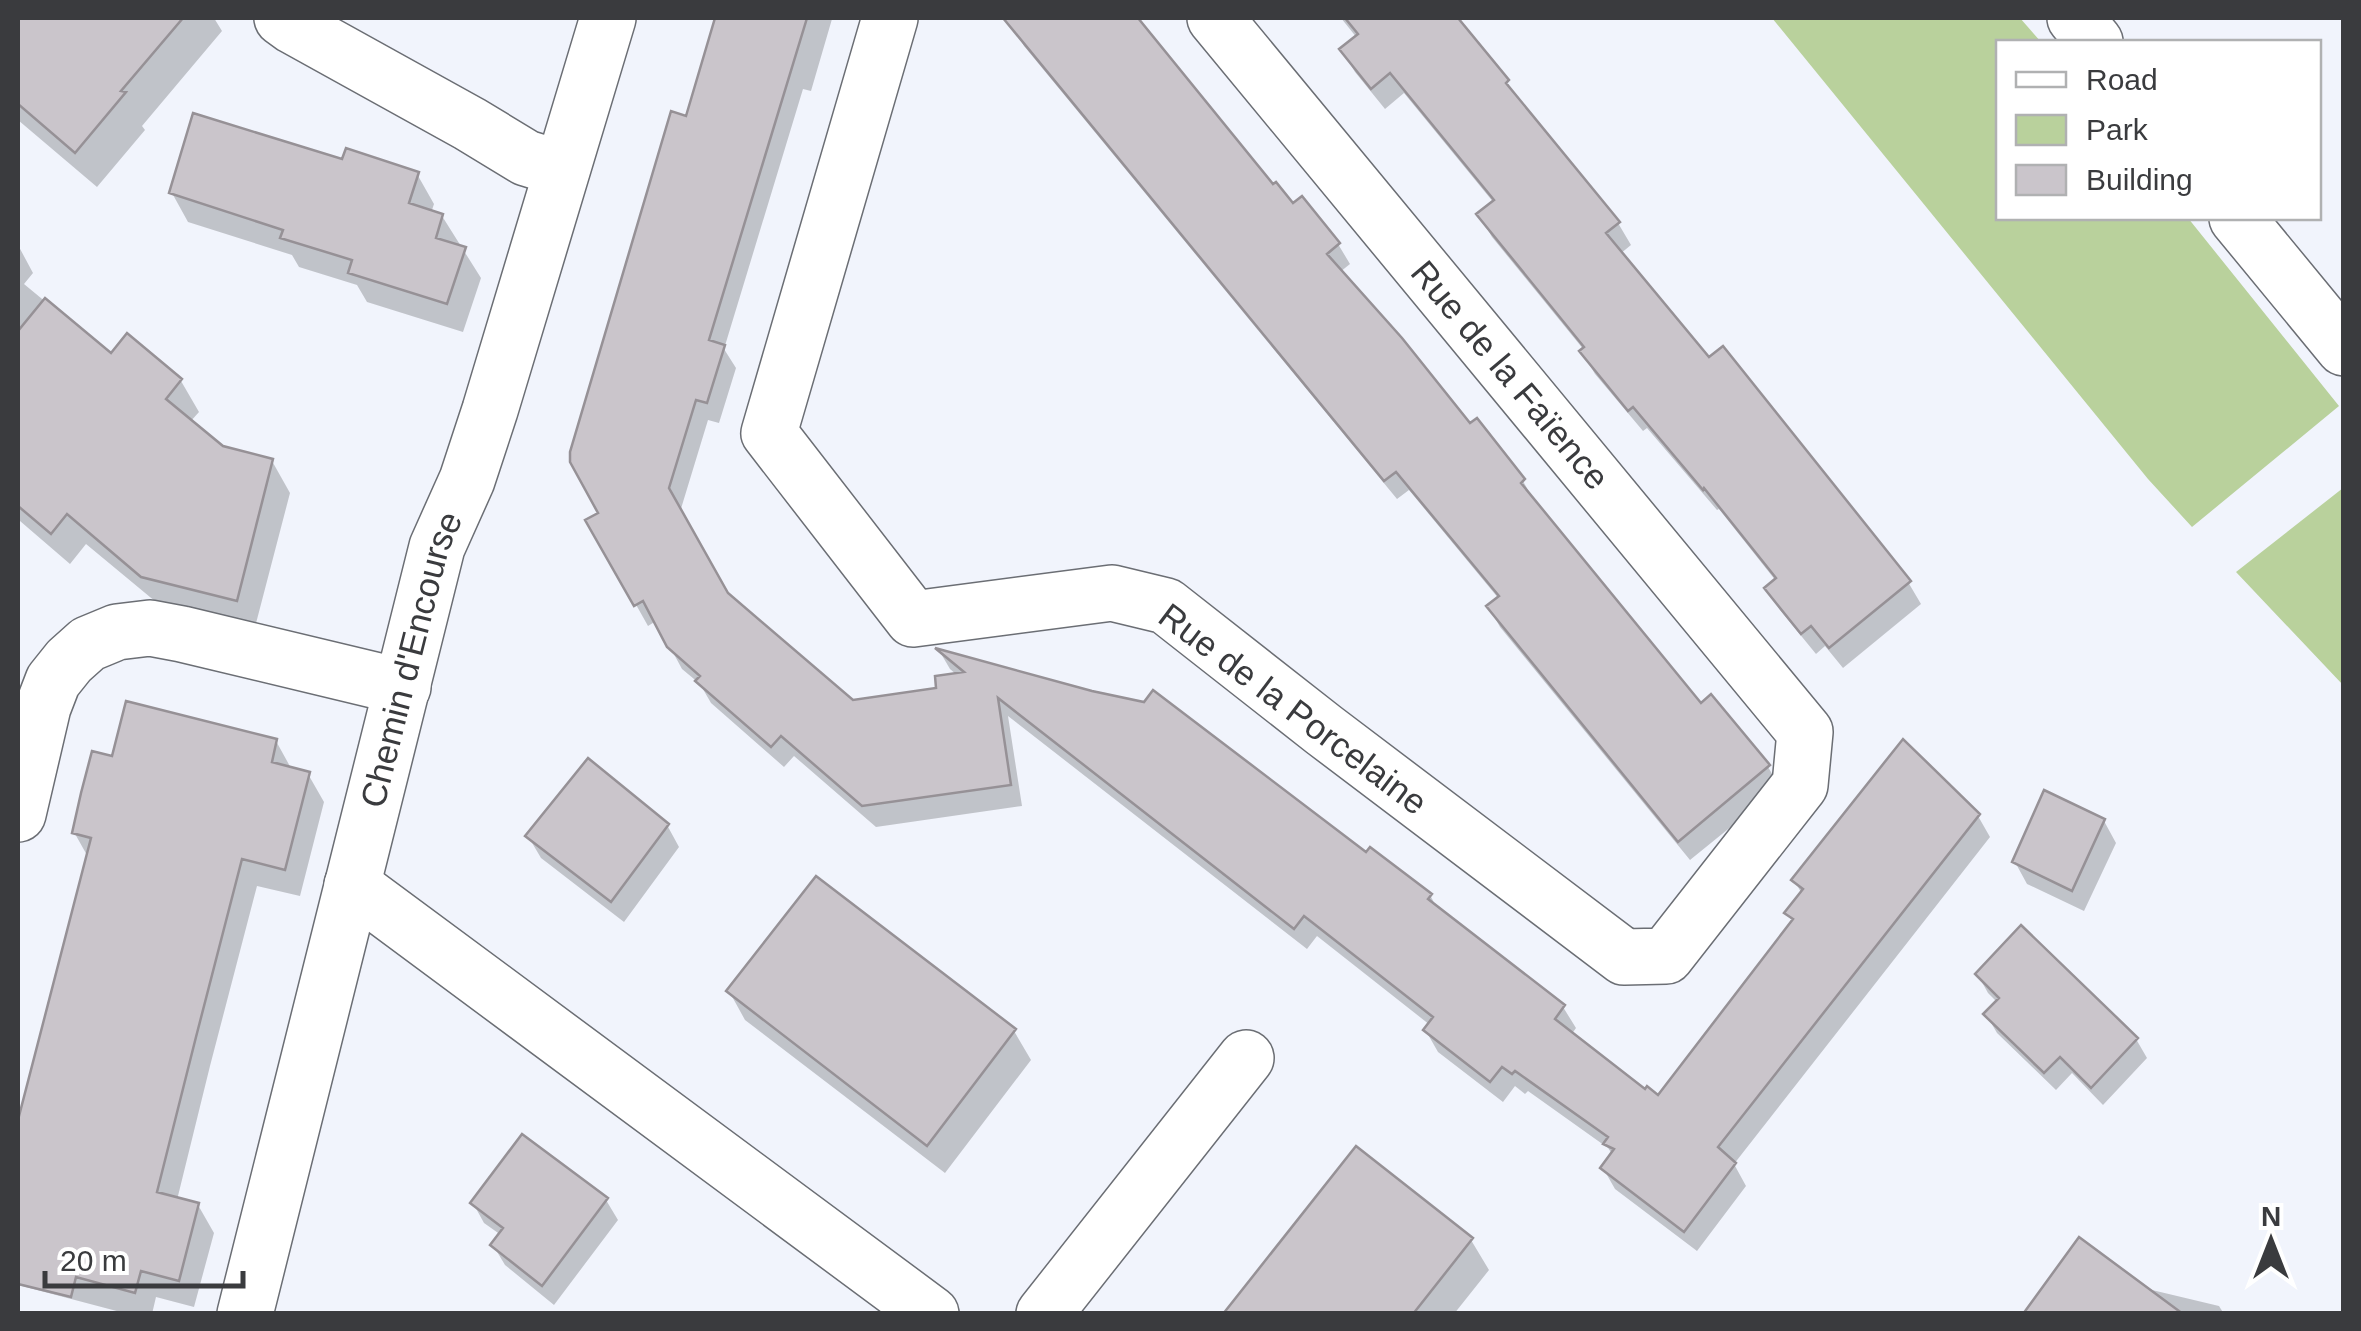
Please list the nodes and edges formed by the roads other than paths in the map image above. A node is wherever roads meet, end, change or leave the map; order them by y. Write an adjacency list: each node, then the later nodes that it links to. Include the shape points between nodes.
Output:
1 (282, 18): 7 (street, via 526,158)
2 (608, 18): 7 (street, Chemin d'Encourse)
3 (890, 18): 11 (street, Rue de la Porcelaine, via 769,433 913,620 1112,593 1166,606 1624,957 1666,956 1800,785)
4 (1215, 18): 11 (street, Rue de la Faïence)
5 (2074, 18): 6 (street)
6 (2093, 40)
7 (562, 169): 10 (street, Chemin d'Encourse, via 467,480 437,547)
8 (2240, 220): 9 (street)
9 (2344, 348)
10 (402, 686): 12 (street, via 182,634 150,628 117,632 88,644 53,681); 13 (street, Chemin d'Encourse)
11 (1805, 732)
12 (18, 814)
13 (352, 885): 15 (street, Chemin d'Encourse); 16 (street)
14 (1246, 1058): 17 (street)
15 (245, 1314)
16 (931, 1314)
17 (1044, 1314)

